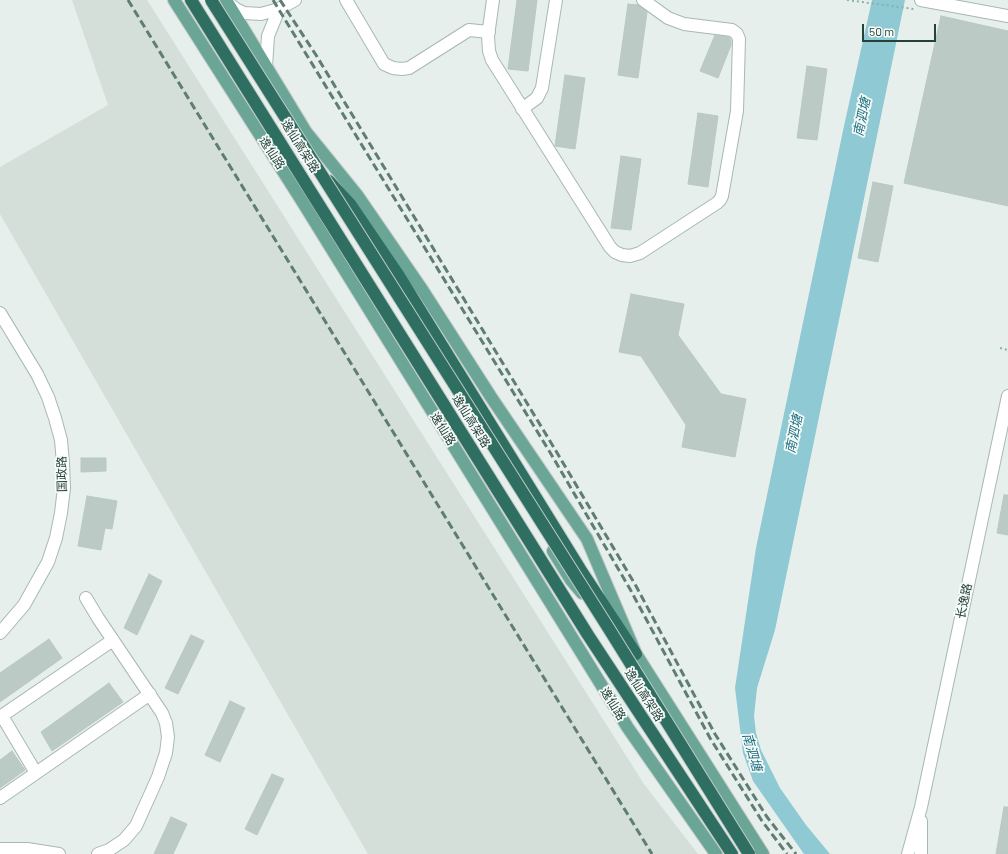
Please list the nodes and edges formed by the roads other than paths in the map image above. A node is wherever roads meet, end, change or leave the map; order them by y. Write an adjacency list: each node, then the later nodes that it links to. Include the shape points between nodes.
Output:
1 (174, 0): 31 (main road, 逸仙路, via 306,207 628,728)
2 (192, 0): 32 (highway, 逸仙高架路, via 588,635)
3 (211, 0): 16 (highway, 逸仙高架路, bridge); 22 (main road, via 571,580)
4 (295, 0): 11 (street)
5 (346, 0): 13 (street, via 384,64 393,68 409,68 470,30)
6 (493, 0): 13 (street)
7 (556, 0): 15 (street, via 542,88 537,98)
8 (642, 0): 15 (street, via 668,18 684,24 732,30 739,39 737,111 722,196 717,203 640,253 622,255 610,247)
9 (227, 2): 11 (street, via 244,13 261,14); 14 (main road)
10 (918, 4): 12 (street)
11 (279, 9): 14 (street, via 268,36)
12 (1008, 16)
13 (489, 32): 15 (street, via 489,51 492,60)
14 (266, 66): 22 (main road, via 306,132 357,195 587,539)
15 (522, 109)
16 (317, 168): 22 (highway, bridge, via 350,204 399,276 580,569); 33 (highway, 逸仙高架路, bridge)
17 (0, 313): 20 (street, 国政路, via 38,374 56,418 61,440 64,482 61,513 48,562 24,605)
18 (1008, 396): 27 (street, 长逸路)
19 (86, 598): 21 (street)
20 (0, 633)
21 (113, 640): 23 (street); 24 (street)
22 (636, 654): 34 (main road)
23 (150, 694): 25 (street); 30 (street, via 166,723 166,753 136,826 124,840)
24 (1, 717): 25 (street)
25 (36, 773): 26 (street)
26 (0, 798)
27 (921, 807): 35 (street, 长逸路); 36 (street, 长逸路)
28 (0, 850): 29 (street, via 27,849)
29 (59, 854)
30 (98, 854)
31 (716, 854)
32 (732, 854)
33 (749, 854)
34 (763, 854)
35 (908, 854)
36 (921, 854)

